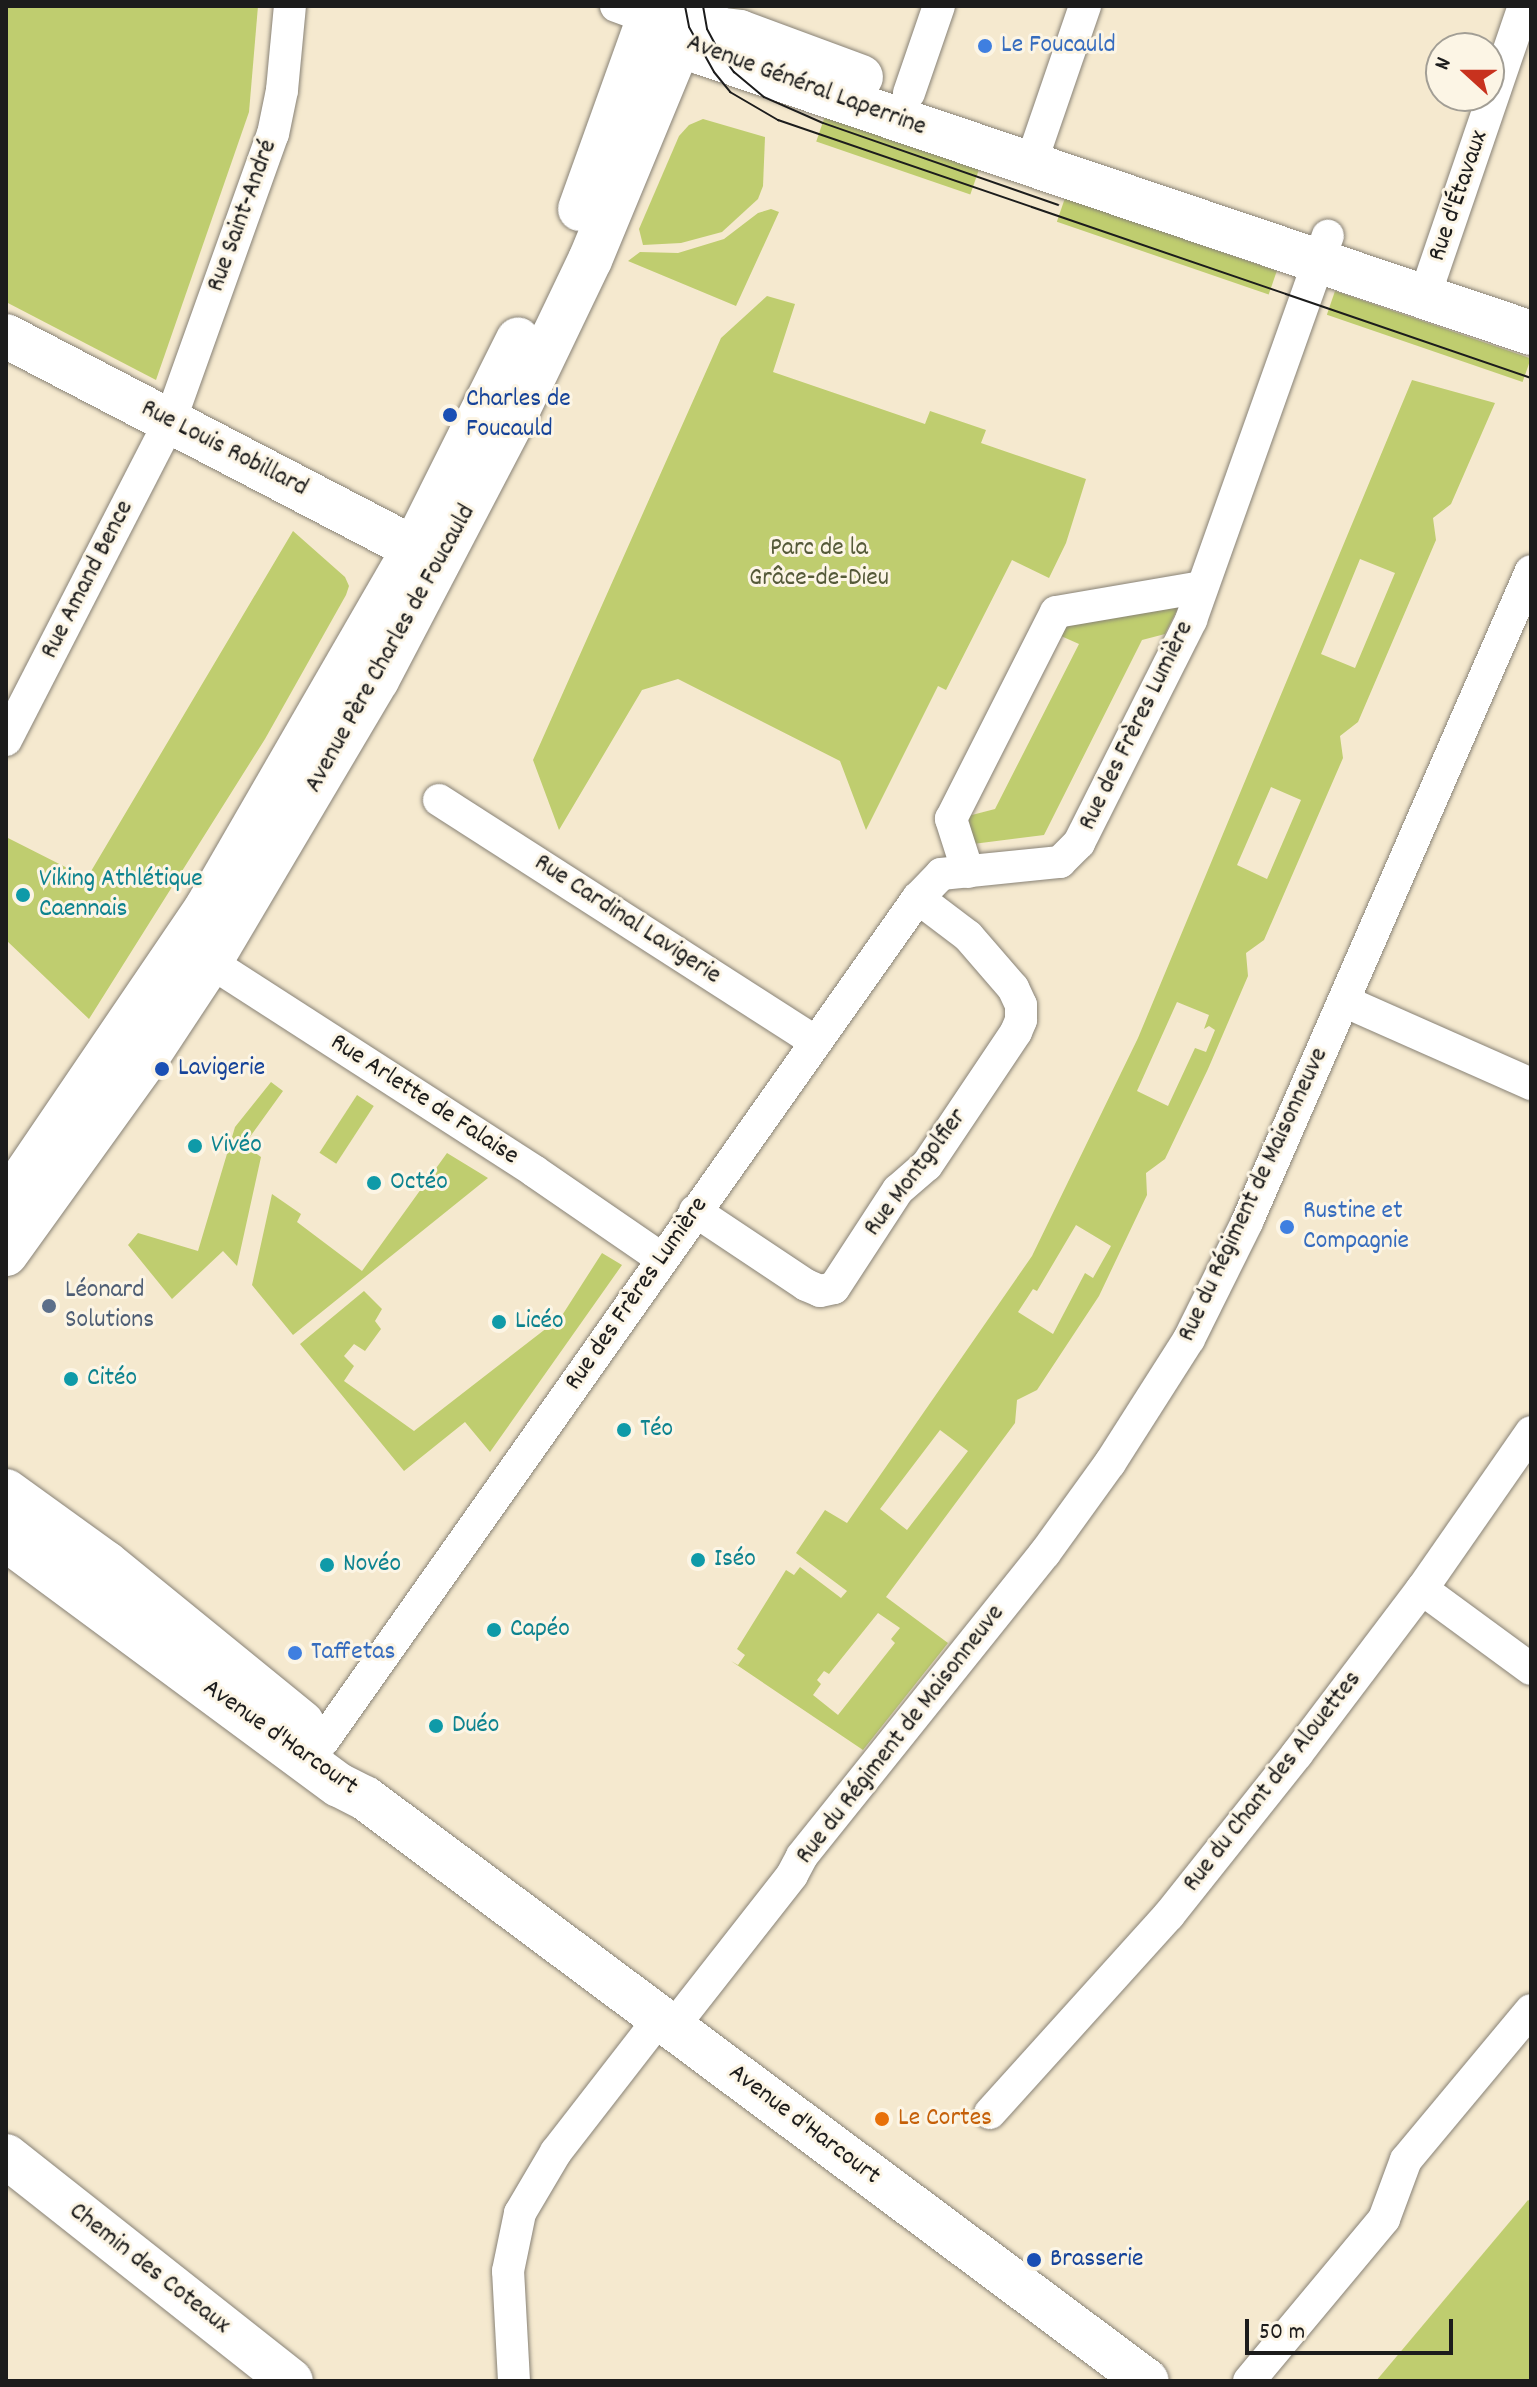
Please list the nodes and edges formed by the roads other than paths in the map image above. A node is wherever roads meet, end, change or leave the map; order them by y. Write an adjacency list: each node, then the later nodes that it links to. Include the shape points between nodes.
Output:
1 (290, 6): 13 (street, Rue Saint-André, via 273,134)
2 (939, 6): 6 (street)
3 (1085, 6): 7 (street)
4 (1524, 6): 9 (street, Rue d'Étavaux)
5 (667, 18): 6 (main road, Avenue Général Laperrine, via 740,32); 7 (main road, Avenue Général Laperrine, via 805,89); 14 (main road, Avenue Père Charles de Foucauld)
6 (909, 93): 7 (main road, Avenue Général Laperrine)
7 (1036, 149): 8 (main road, Avenue Général Laperrine)
8 (1324, 248): 9 (main road, Avenue Général Laperrine); 16 (street, Rue des Frères Lumière)
9 (1429, 283): 10 (main road, Avenue Général Laperrine); 11 (main road, Avenue Général Laperrine)
10 (1531, 304)
11 (1531, 333)
12 (6, 336): 13 (main road, Rue Louis Robillard)
13 (170, 421): 14 (main road, Rue Louis Robillard); 17 (street, Rue Amand Bence)
14 (428, 555): 21 (main road, Avenue Père Charles de Foucauld, via 334,757)
15 (1531, 571): 22 (street, Rue du Régiment de Maisonneuve)
16 (1202, 587): 19 (street, Rue des Frères Lumière, via 1191,620 1079,843 1060,862); 19 (street, Rue des Frères Lumière, via 1056,612 951,819)
17 (6, 740)
18 (439, 800): 23 (street, Rue Cardinal Lavigerie)
19 (968, 872): 20 (street, Rue des Frères Lumière, via 941,874)
20 (918, 898): 23 (street, Rue des Frères Lumière); 25 (street, Rue Montgolfier, via 968,936 1013,988 1021,1005 1016,1032 927,1165 898,1190 834,1288 820,1291)
21 (197, 953): 26 (main road, Avenue Père Charles de Foucauld); 27 (street, Rue Arlette de Falaise)
22 (1344, 1001): 24 (street); 36 (street, Rue du Régiment de Maisonneuve, via 1239,1239 1146,1410 1045,1553 778,1893)
23 (815, 1041): 25 (street, Rue des Frères Lumière)
24 (1531, 1084)
25 (695, 1211): 27 (street, Rue des Frères Lumière)
26 (12, 1222)
27 (662, 1259): 33 (street, Rue des Frères Lumière)
28 (1531, 1432): 31 (street, Rue du Chant des Alouettes)
29 (6, 1491): 33 (main road, Avenue d'Harcourt, via 106,1563)
30 (6, 1539): 34 (main road, Avenue d'Harcourt, via 339,1785)
31 (1422, 1589): 32 (street); 37 (street, Rue du Chant des Alouettes, via 1169,1915)
32 (1531, 1669)
33 (323, 1741): 34 (main road, Avenue d'Harcourt)
34 (365, 1798): 36 (main road, Avenue d'Harcourt)
35 (1531, 2010): 42 (street, via 1406,2160 1384,2219)
36 (666, 2022): 40 (street, Rue du Régiment de Maisonneuve, via 556,2152 520,2213 508,2271); 41 (main road, Avenue d'Harcourt)
37 (990, 2113)
38 (6, 2156): 39 (main road, Chemin des Coteaux)
39 (291, 2381)
40 (514, 2381)
41 (1147, 2381)
42 (1249, 2381)

